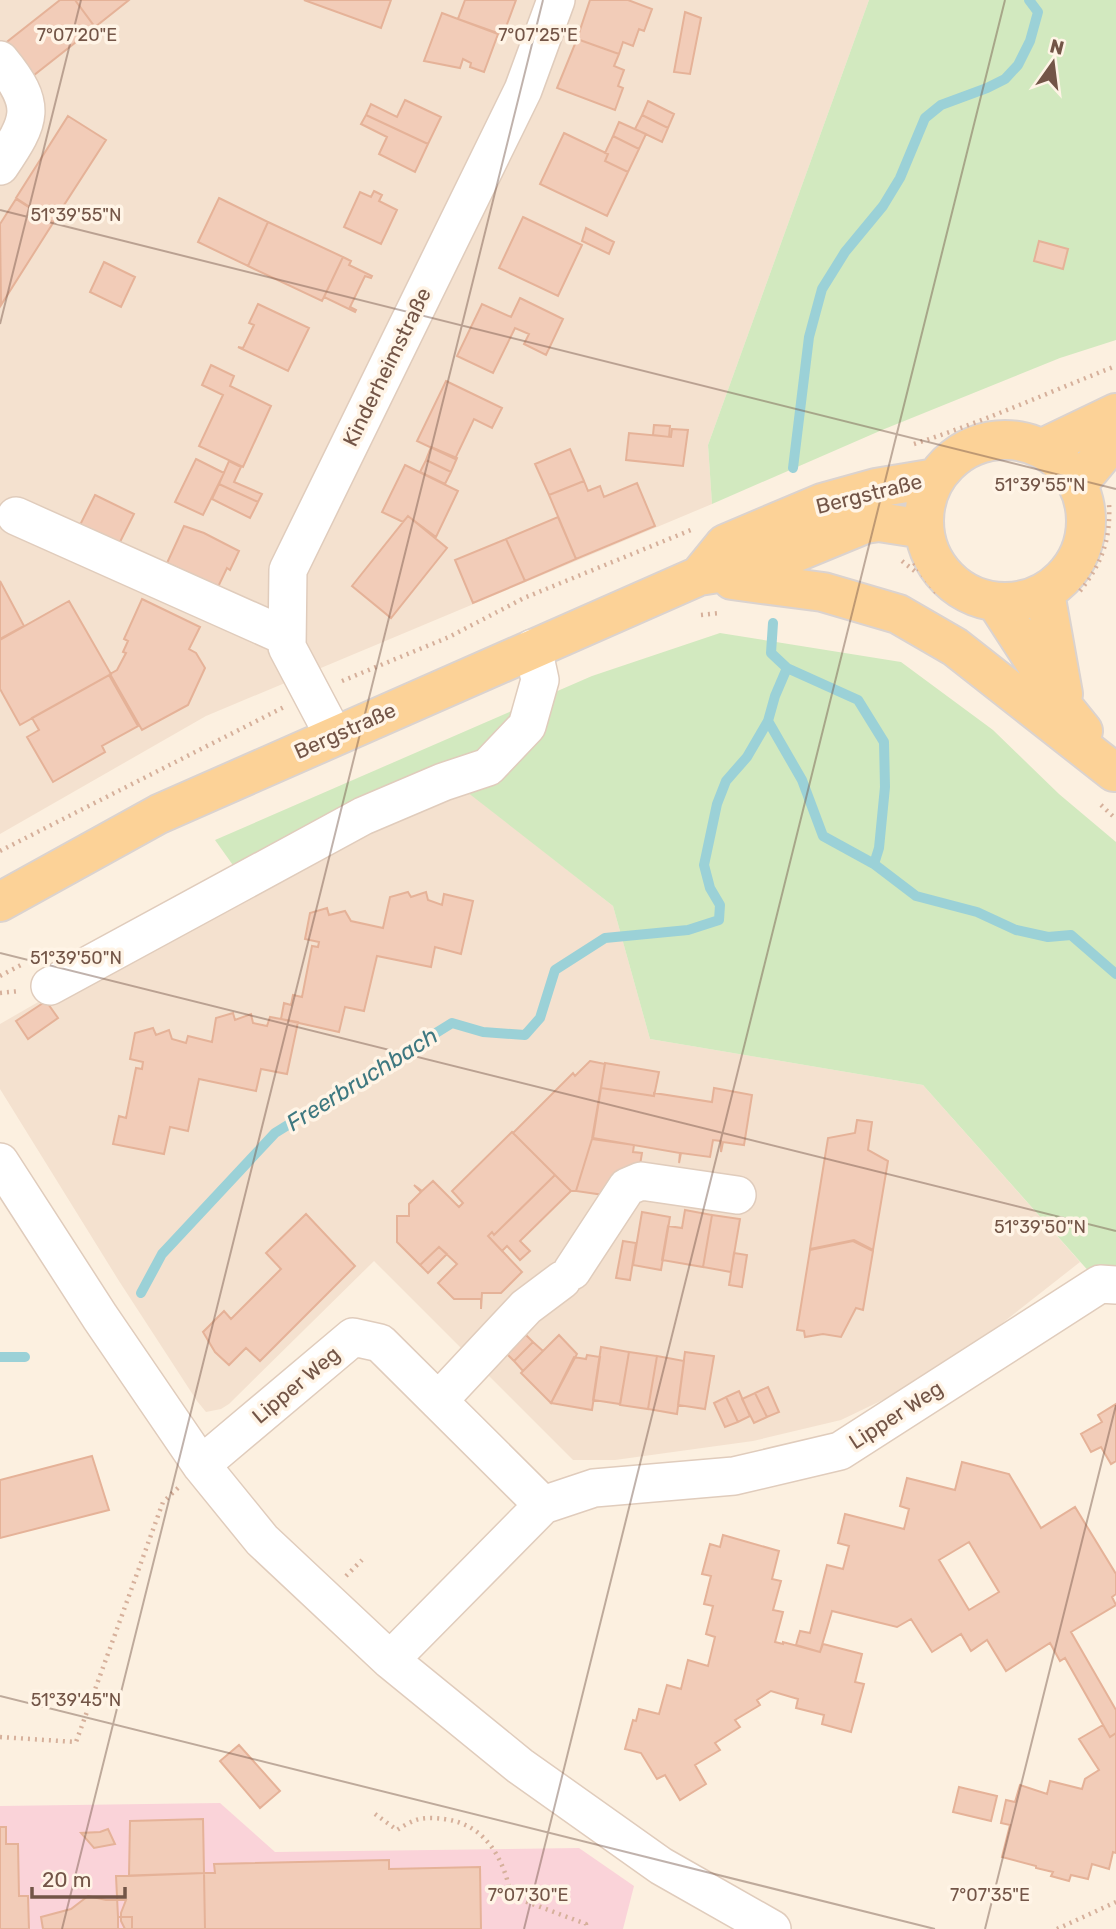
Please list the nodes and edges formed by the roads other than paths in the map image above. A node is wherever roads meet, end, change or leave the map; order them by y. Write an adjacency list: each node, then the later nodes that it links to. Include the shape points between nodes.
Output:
1 (556, 0): 14 (street, Kinderheimstraße, via 523,90 288,570)
2 (0, 60): 3 (street, via 19,85 27,110 19,138)
3 (0, 166)
4 (1116, 413): 6 (main road)
5 (1116, 438): 8 (main road)
6 (1043, 448): 7 (main road, via 1020,440 972,446 951,459); 8 (main road)
7 (936, 478): 10 (main road, via 925,503); 11 (main road, Bergstraße, via 876,488 810,508 724,544)
8 (1094, 488): 12 (main road, via 1084,545)
9 (16, 516): 14 (street)
10 (924, 529): 11 (main road, Bergstraße, via 865,524 763,566); 13 (main road, via 931,556 947,579)
11 (699, 576): 15 (main road, Bergstraße); 18 (main road, via 823,592 898,614 955,647)
12 (1061, 594): 13 (main road); 16 (main road)
13 (996, 603): 16 (main road)
14 (288, 636): 17 (street, Kinderheimstraße, via 288,647)
15 (533, 648): 17 (main road, Bergstraße); 20 (street, via 540,680 527,726 488,767 363,816)
16 (1066, 710): 18 (main road)
17 (334, 736): 19 (main road, Bergstraße, via 159,814)
18 (1115, 773)
19 (0, 902)
20 (50, 986)
21 (0, 1162): 25 (street)
22 (737, 1195): 24 (street, via 641,1181 627,1187 567,1275 526,1307)
23 (1108, 1285): 26 (street, Lipper Weg, via 840,1451 734,1476 594,1488)
24 (439, 1400): 25 (street, Lipper Weg, via 380,1343 353,1337); 26 (street, Lipper Weg)
25 (201, 1465): 27 (street, via 262,1540)
26 (543, 1505): 27 (street, Lipper Weg)
27 (390, 1660): 28 (street, via 520,1766 661,1866)
28 (772, 1929)

